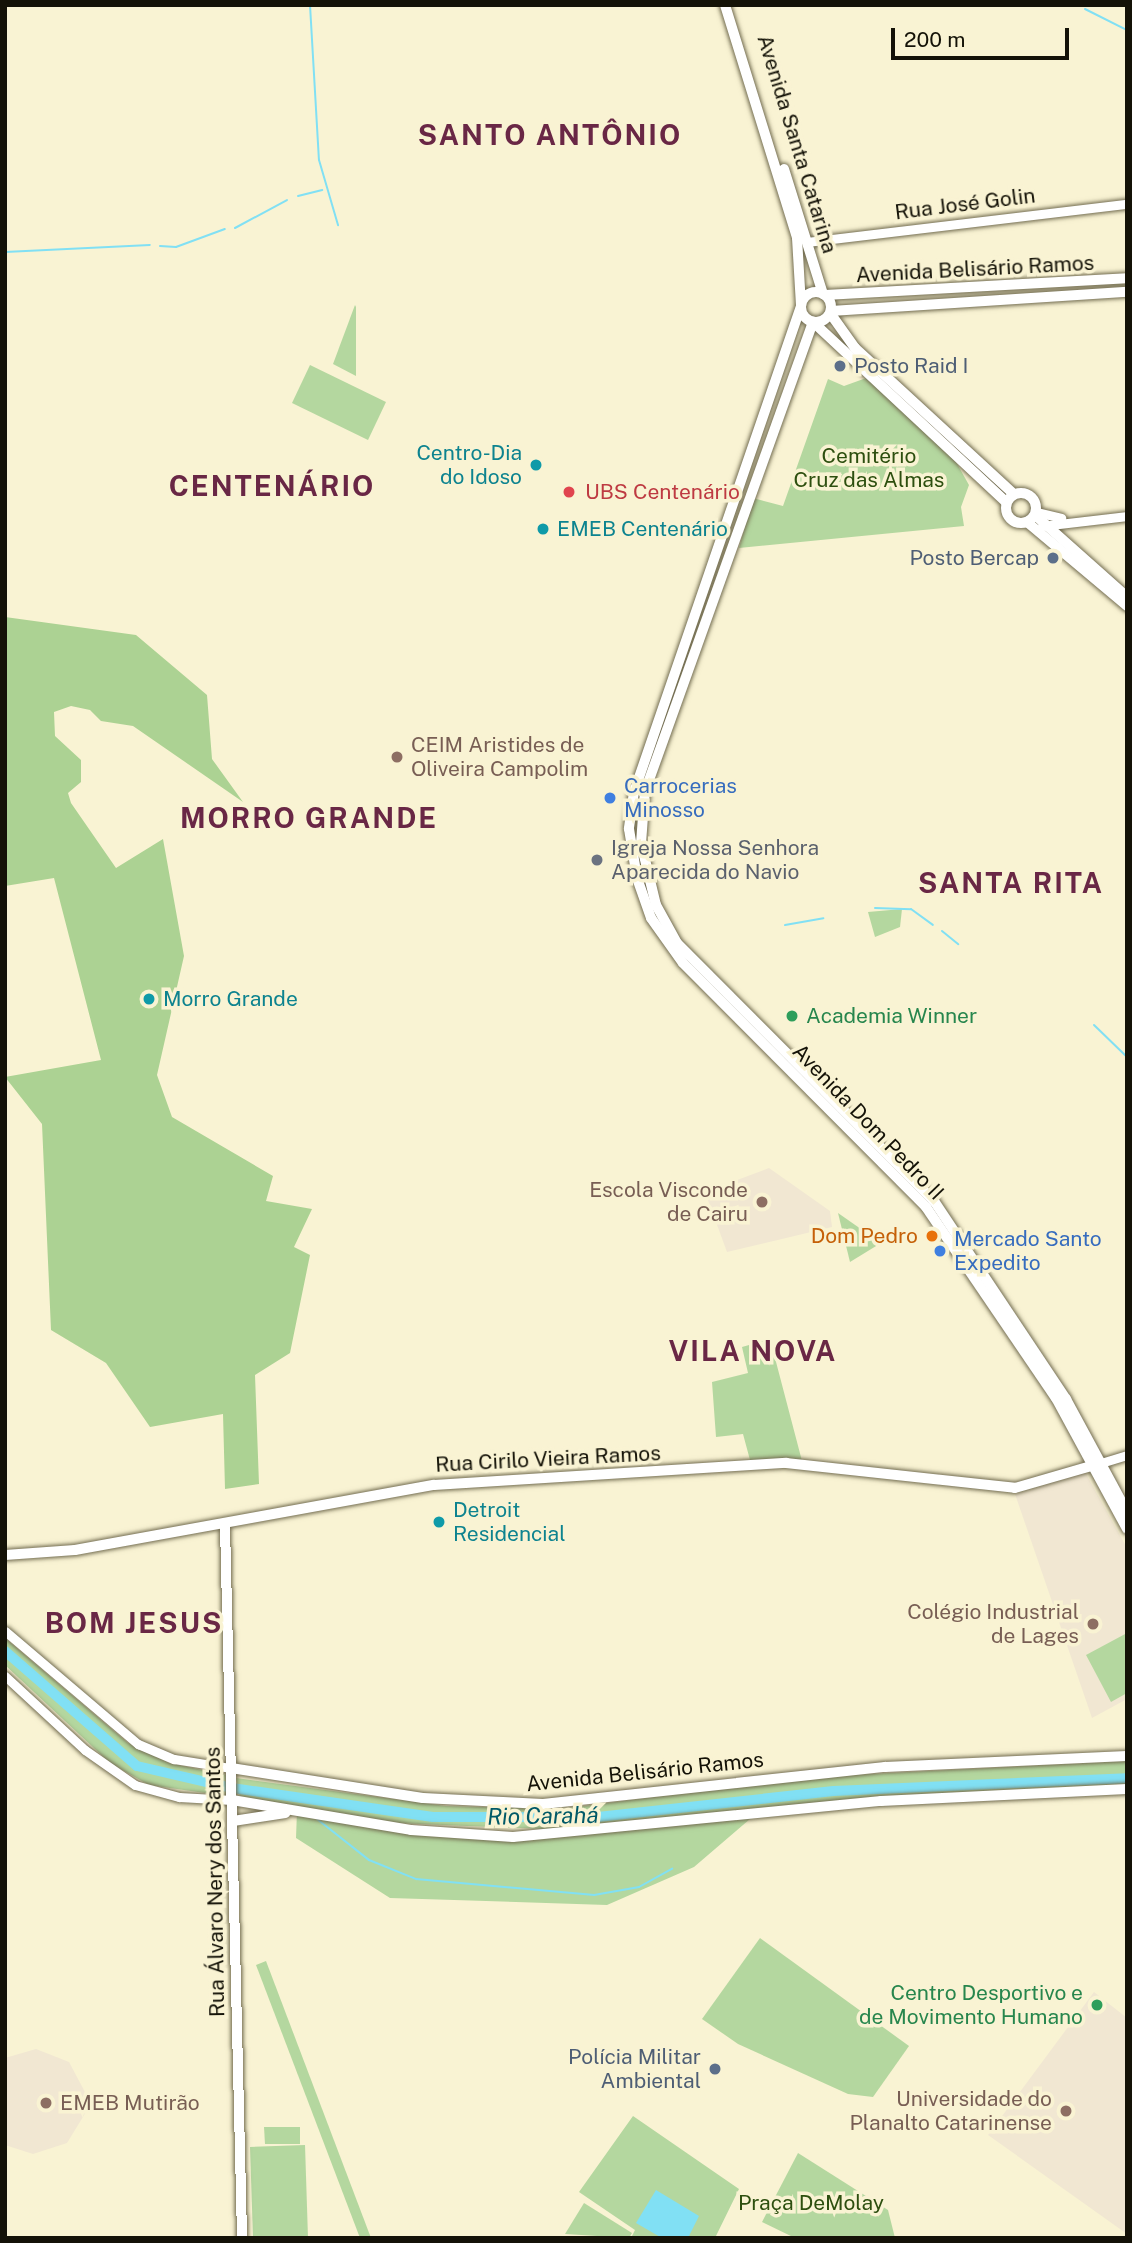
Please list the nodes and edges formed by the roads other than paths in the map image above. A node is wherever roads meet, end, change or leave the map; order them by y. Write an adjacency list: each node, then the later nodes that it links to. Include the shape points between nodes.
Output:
1 (725, 5): 8 (main road, Avenida Santa Catarina, via 797,238)
2 (733, 5): 4 (main road, Avenida Santa Catarina)
3 (1127, 204): 4 (street, Rua José Golin)
4 (807, 242): 7 (main road, Avenida Santa Catarina)
5 (1127, 278): 7 (main road, Avenida Belisário Ramos)
6 (1127, 292): 9 (main road, Avenida Belisário Ramos)
7 (824, 294): 8 (main road, via 808,293); 9 (main road, Avenida Santa Catarina)
8 (801, 306): 10 (main road); 21 (main road, Avenida Dom Pedro II, via 634,792 629,829 637,878 651,918 683,963 926,1207)
9 (830, 312): 10 (main road); 13 (main road, Avenida Santa Catarina)
10 (813, 322): 11 (main road); 12 (main road, Avenida Dom Pedro II)
11 (837, 341): 12 (main road, via 814,334); 13 (main road)
12 (800, 345): 21 (main road, Avenida Dom Pedro II, via 643,799 648,881 664,922 686,954 934,1201 1063,1394)
13 (852, 350): 14 (main road)
14 (1010, 498): 17 (main road, via 1029,495); 17 (main road, via 1010,519)
15 (1127, 516): 16 (street)
16 (1088, 519): 17 (street); 17 (street)
17 (1035, 520): 18 (main road); 19 (main road)
18 (1127, 597)
19 (1127, 606)
20 (1127, 1455): 21 (street)
21 (1097, 1465): 22 (main road, Avenida Dom Pedro II); 23 (main road, Rua Cirilo Vieira Ramos, via 1022,1488 786,1463 434,1485); 24 (main road, Avenida Dom Pedro II)
22 (1127, 1512)
23 (225, 1525): 25 (main road, Rua Cirilo Vieira Ramos); 29 (main road, Rua Álvaro Nery dos Santos)
24 (1127, 1529)
25 (5, 1555)
26 (5, 1630): 29 (street, Avenida Belisário Ramos, via 138,1744)
27 (5, 1676): 31 (street, via 85,1750 135,1785 178,1797)
28 (1127, 1756): 29 (main road, Avenida Belisário Ramos, via 885,1767 543,1804 423,1798)
29 (231, 1774): 31 (main road, Rua Álvaro Nery dos Santos)
30 (1127, 1789): 32 (main road, via 840,1805 550,1836 440,1833)
31 (232, 1798): 32 (main road); 33 (main road, Rua Álvaro Nery dos Santos)
32 (297, 1811): 33 (main road)
33 (233, 1821): 34 (main road, Rua Álvaro Nery dos Santos)
34 (242, 2238)

